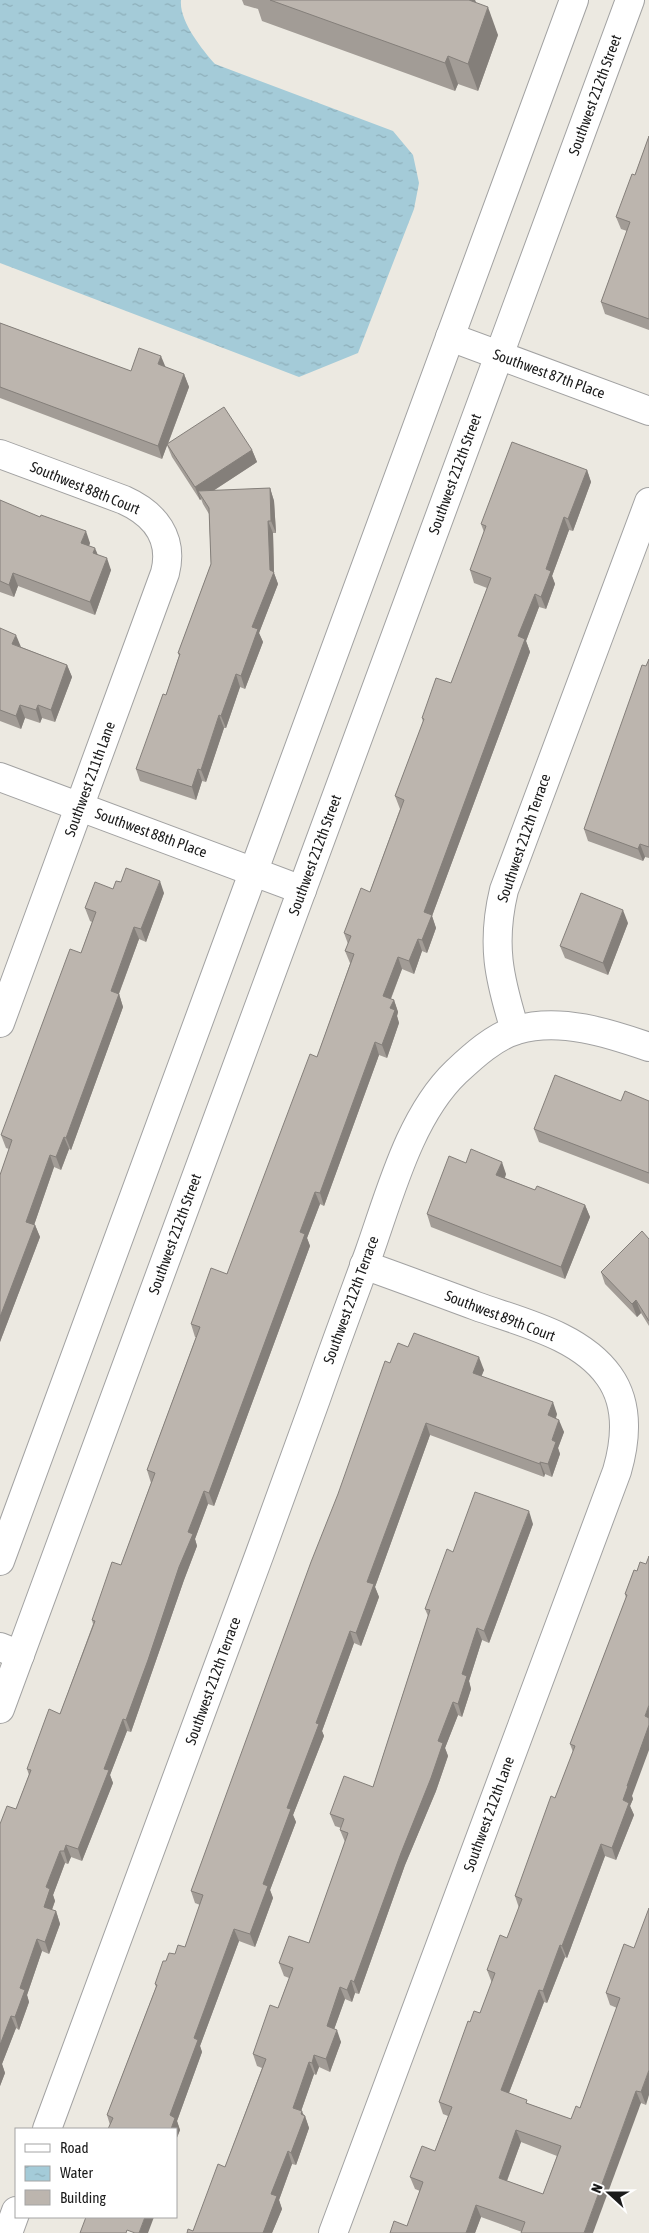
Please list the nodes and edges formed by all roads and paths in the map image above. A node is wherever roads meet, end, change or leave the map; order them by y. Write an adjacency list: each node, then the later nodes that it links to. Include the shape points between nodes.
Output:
1 (574, 0): 3 (street)
2 (630, 0): 4 (street, Southwest 212th Street)
3 (450, 337): 4 (street, Southwest 87th Place); 11 (street)
4 (498, 356): 5 (street, Southwest 87th Place); 12 (street, Southwest 212th Street)
5 (649, 411)
6 (0, 454): 8 (street, Southwest 88th Court, via 133,504 151,517)
7 (649, 502): 14 (street, Southwest 212th Terrace, via 504,890 497,919 498,968)
8 (162, 533): 10 (street, Southwest 211th Lane, via 168,558 165,573)
9 (0, 777): 10 (street, Southwest 88th Place)
10 (80, 807): 11 (street, Southwest 88th Place); 13 (street, Southwest 211th Lane)
11 (254, 871): 12 (street, Southwest 88th Place); 18 (street)
12 (302, 890): 19 (street, Southwest 212th Street)
13 (0, 1024)
14 (515, 1030): 15 (street, via 536,1026 572,1028 623,1038); 16 (street, Southwest 212th Terrace, via 485,1048 454,1073 425,1110)
15 (649, 1047)
16 (364, 1265): 17 (street, Southwest 89th Court, via 558,1337 599,1364); 21 (street, Southwest 212th Terrace)
17 (618, 1392): 24 (street, Southwest 212th Lane, via 625,1434 617,1471)
18 (0, 1560)
19 (10, 1651): 20 (street, Southwest 212th Street)
20 (0, 1709)
21 (47, 2128)
22 (15, 2214): 23 (street)
23 (8, 2233)
24 (333, 2233)

